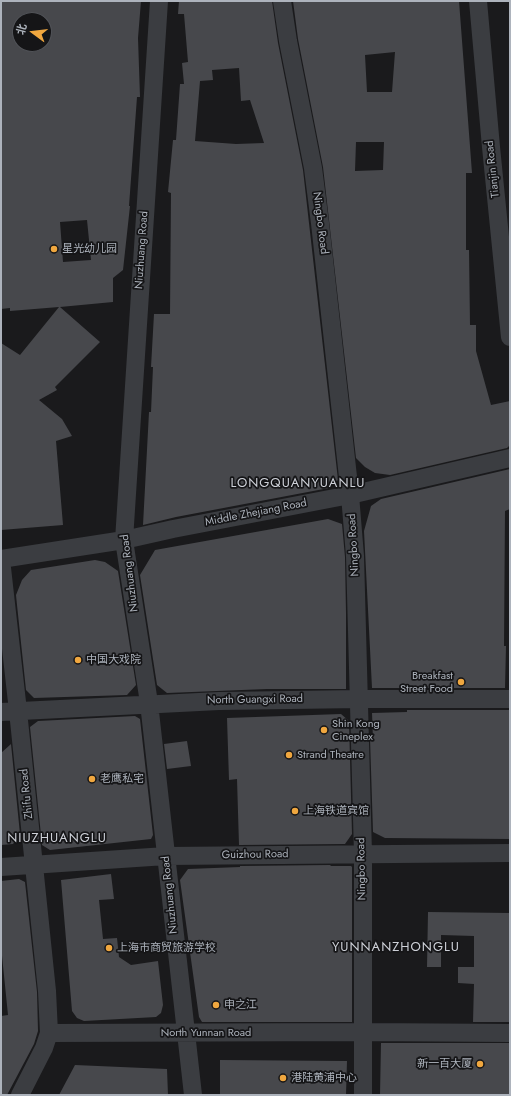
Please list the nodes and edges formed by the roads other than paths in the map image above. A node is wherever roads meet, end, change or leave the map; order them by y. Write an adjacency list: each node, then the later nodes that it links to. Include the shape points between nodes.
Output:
1 (159, 1): 7 (street, Niuzhuang Road)
2 (282, 1): 6 (street, Ningbo Road, via 313,168)
3 (478, 1): 4 (street, Tianjin Road)
4 (510, 337)
5 (510, 458): 6 (street, Middle Zhejiang Road)
6 (350, 494): 7 (street, Middle Zhejiang Road); 9 (street, Ningbo Road)
7 (124, 540): 8 (street, Middle Zhejiang Road); 11 (street, Niuzhuang Road)
8 (1, 560): 12 (street, Zhifu Road)
9 (360, 699): 10 (street, North Guangxi Road); 11 (street, North Guangxi Road); 14 (street, Ningbo Road)
10 (510, 699)
11 (149, 703): 12 (street, North Guangxi Road); 15 (street, Niuzhuang Road)
12 (10, 711): 16 (street, Zhifu Road)
13 (510, 853): 14 (street, Guizhou Road)
14 (362, 854): 15 (street, Guizhou Road); 19 (street, Ningbo Road)
15 (166, 856): 16 (street, Guizhou Road); 20 (street, Niuzhuang Road)
16 (34, 864): 17 (street, Guizhou Road); 18 (street, Zhifu Road)
17 (1, 867)
18 (49, 1032): 20 (street, North Yunnan Road); 22 (street, Zhifu Road, via 44,1048)
19 (363, 1032): 20 (street, North Yunnan Road); 21 (street, North Yunnan Road); 24 (street, Ningbo Road)
20 (186, 1033): 23 (street, Niuzhuang Road)
21 (510, 1033)
22 (20, 1095)
23 (193, 1095)
24 (363, 1095)

